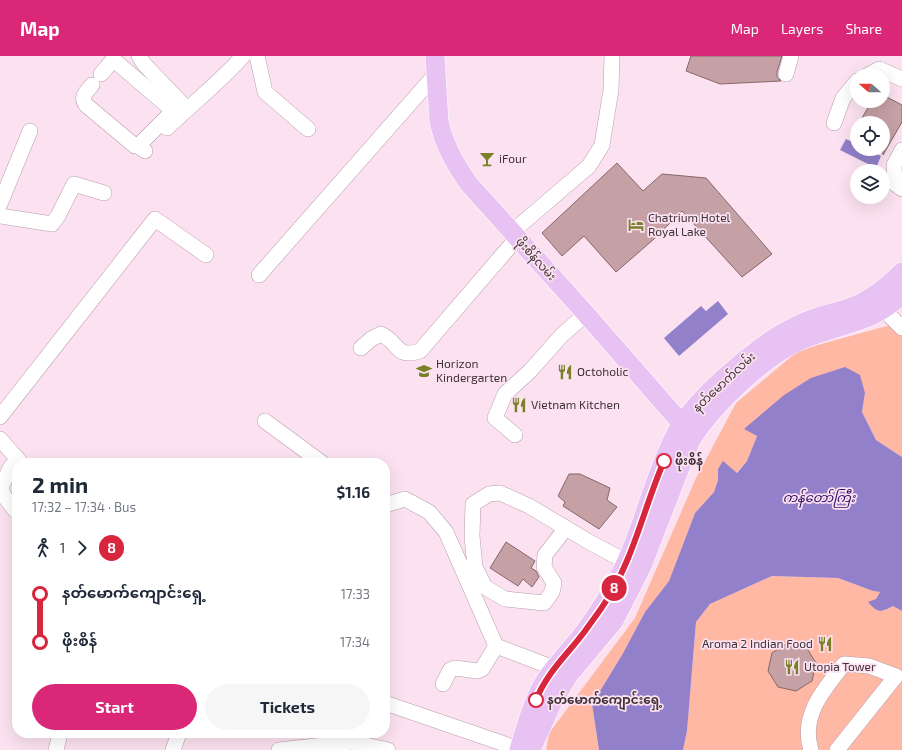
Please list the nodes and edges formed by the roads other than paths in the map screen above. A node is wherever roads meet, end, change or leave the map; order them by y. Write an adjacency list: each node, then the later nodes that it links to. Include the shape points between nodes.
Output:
1 (140, 56): 12 (street, via 144,64)
2 (243, 56): 12 (street)
3 (257, 56): 14 (street, via 265,92)
4 (435, 56): 9 (main road, ဖိုးစိန်လမ်း)
5 (612, 56): 22 (street, via 611,90 602,146 589,166)
6 (791, 56): 7 (street)
7 (786, 74)
8 (890, 74): 10 (street)
9 (435, 75): 22 (main road, ဖိုးစိန်လမ်း, via 439,121 453,160 469,184); 25 (street)
10 (902, 79)
11 (850, 90): 13 (street, via 843,98)
12 (187, 109): 16 (street)
13 (834, 123)
14 (308, 129)
15 (30, 131): 20 (street)
16 (142, 150): 16 (street, via 83,101 83,94 113,60 170,108 170,114)
17 (902, 150): 18 (street, via 894,165 895,184)
18 (902, 189)
19 (104, 193): 21 (street, via 74,184 52,224)
20 (0, 204)
21 (0, 216)
22 (515, 235): 28 (main road, ဖိုးစိန်လမ်း); 30 (street, via 420,351 411,354 401,352 381,334)
23 (206, 255): 32 (street, via 155,219)
24 (902, 272): 31 (main road, နတ်မောက်လမ်း, via 875,295 860,303 813,318 772,340)
25 (259, 275)
26 (902, 295): 27 (main road, နတ်မောက်လမ်း)
27 (883, 309): 29 (street); 31 (main road, နတ်မောက်လမ်း, via 867,318 814,335)
28 (586, 314): 34 (main road, ဖိုးစိန်လမ်း); 35 (street, via 505,394 495,418)
29 (902, 328)
30 (361, 348)
31 (756, 360): 34 (main road, နတ်မောက်လမ်း, via 703,399)
32 (0, 417)
33 (265, 421): 38 (street)
34 (688, 429): 43 (main road, နတ်မောက်လမ်း, via 673,439 654,483)
35 (515, 435)
36 (0, 438): 37 (street)
37 (17, 458)
38 (315, 458)
39 (12, 466): 41 (street, via 1,488)
40 (390, 504): 44 (street, via 405,499 429,512 446,532)
41 (12, 506)
42 (566, 528): 42 (street, via 545,555 544,567 554,583 552,592 544,603 505,599 485,587 475,567 472,536 473,504 489,494 500,493 529,506); 43 (street)
43 (634, 564): 45 (main road, နတ်မောက်လမ်း, via 585,631)
44 (496, 646): 45 (street); 46 (street, via 482,669 455,668 450,670)
45 (561, 672): 54 (main road, နတ်မောက်လမ်း, via 543,684); 55 (main road, နတ်မောက်လမ်း, via 552,703)
46 (443, 684)
47 (390, 705): 54 (street)
48 (59, 738): 50 (street)
49 (178, 738): 51 (street)
50 (56, 750)
51 (174, 750)
52 (279, 750): 53 (street, via 352,742)
53 (388, 750)
54 (518, 750)
55 (531, 750)
56 (811, 750): 57 (street, via 807,739 811,712 844,664 869,666 896,676)
57 (837, 750)

